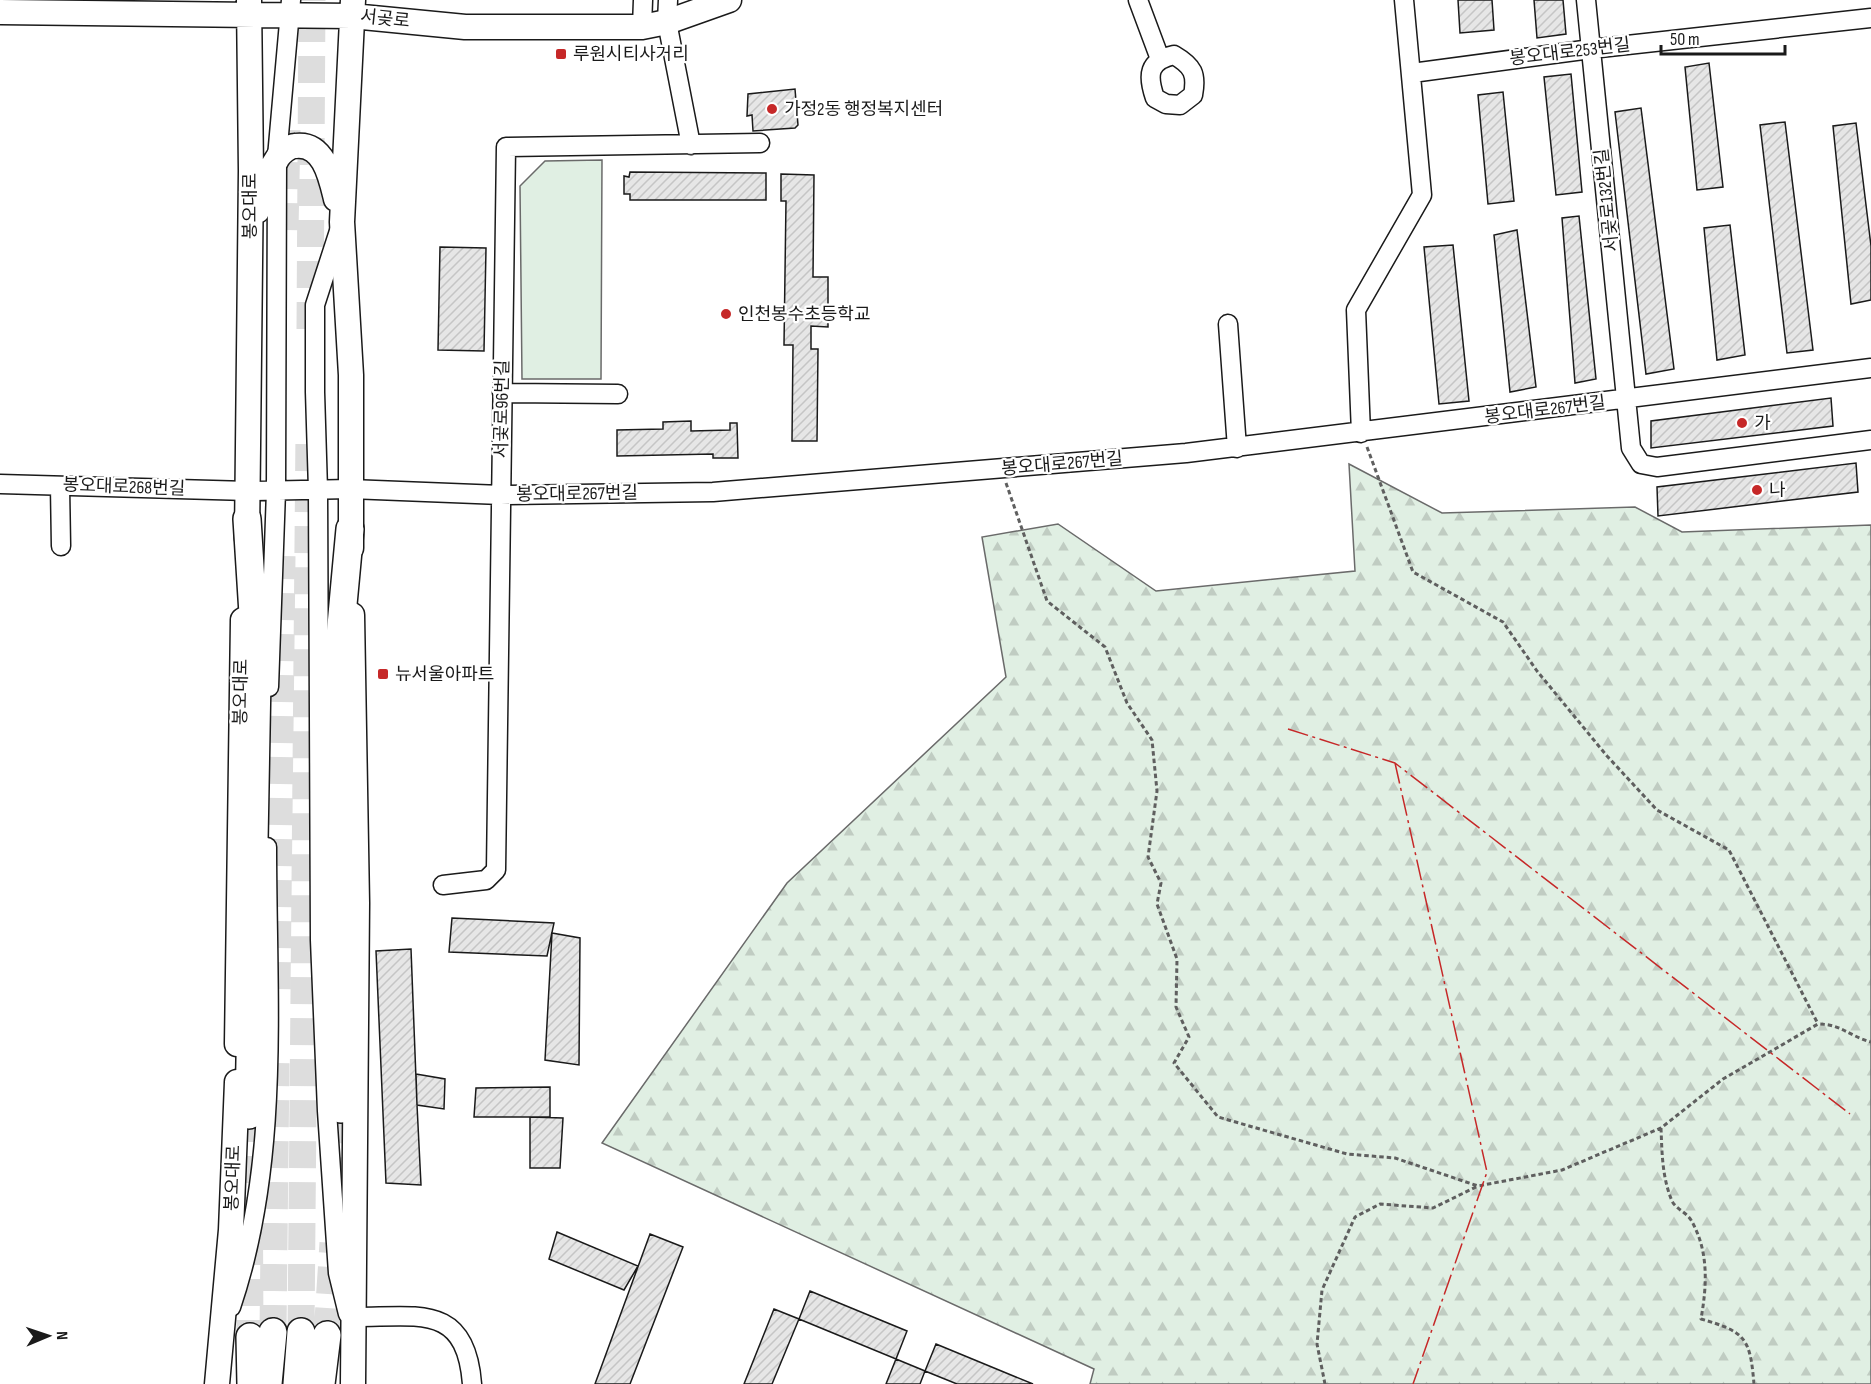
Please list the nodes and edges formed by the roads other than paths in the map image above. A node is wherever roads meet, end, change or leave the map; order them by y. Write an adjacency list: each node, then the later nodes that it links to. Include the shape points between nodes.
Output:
1 (643, 0): 12 (street)
2 (729, 0): 9 (main road, 서곶로)
3 (1138, 0): 14 (street)
4 (1404, 0): 15 (street)
5 (1586, 0): 13 (street, 서곶로132번길)
6 (249, 7): 7 (main road, 서곶로); 10 (main road, 서곶로); 20 (main road, 봉오대로)
7 (291, 7): 8 (main road, 서곶로); 18 (street)
8 (352, 8): 12 (main road, 서곶로, via 465,27); 19 (main road)
9 (667, 11): 12 (main road, 서곶로); 17 (street)
10 (0, 12)
11 (1871, 18): 13 (street, 봉오대로253번길)
12 (642, 27)
13 (1591, 49): 15 (street, 봉오대로253번길); 25 (street, 서곶로132번길)
14 (1160, 58)
15 (1412, 73): 26 (street, via 1422,195 1356,310)
16 (760, 142): 17 (street, 서곷로96번길)
17 (691, 145): 23 (street, 서곷로96번길, via 506,147)
18 (277, 157): 19 (main road, via 291,146 303,145 318,154 328,170); 20 (main road); 34 (street)
19 (342, 222): 31 (main road, via 351,375); 32 (street, via 315,305)
20 (250, 237): 33 (main road, 봉오대로)
21 (1228, 324): 28 (street)
22 (1871, 368): 25 (street, 봉오대로267번길)
23 (502, 393): 24 (street); 35 (street, 서곷로96번길)
24 (618, 394)
25 (1628, 399): 26 (street, 봉오대로267번길); 27 (street, 서곶로132번길, via 1631,448 1641,464 1657,467)
26 (1361, 433): 28 (street, 봉오대로267번길)
27 (1871, 440)
28 (1237, 448): 35 (street, 봉오대로267번길, via 713,492)
29 (0, 484): 30 (street, 봉오대로268번길)
30 (60, 486): 33 (street, 봉오대로268번길); 38 (street)
31 (350, 489): 32 (street, 봉오대로267번길); 35 (street, 봉오대로267번길); 37 (main road)
32 (318, 490): 34 (street, 봉오대로267번길); 44 (street, via 320,940 325,1065 338,1273)
33 (248, 491): 34 (street, 봉오대로267번길); 36 (main road, 봉오대로)
34 (276, 491): 43 (street, via 267,743 267,1122 258,1198)
35 (501, 495): 39 (street, 서곷로96번길, via 496,870 486,880)
36 (247, 519): 41 (highway, via 257,677); 43 (main road, 봉오대로, via 240,696 237,1096)
37 (350, 529): 40 (highway, via 338,658); 42 (main road, via 357,903)
38 (61, 546)
39 (443, 885)
40 (341, 1109)
41 (249, 1114)
42 (355, 1317): 44 (main road); 51 (street, via 426,1317 447,1325 461,1336)
43 (221, 1335): 45 (main road, 봉오대로)
44 (355, 1345): 50 (main road)
45 (217, 1384)
46 (251, 1384): 47 (highway, via 261,1335)
47 (268, 1384)
48 (297, 1384): 49 (highway, via 314,1334)
49 (321, 1384)
50 (353, 1384)
51 (472, 1384)

